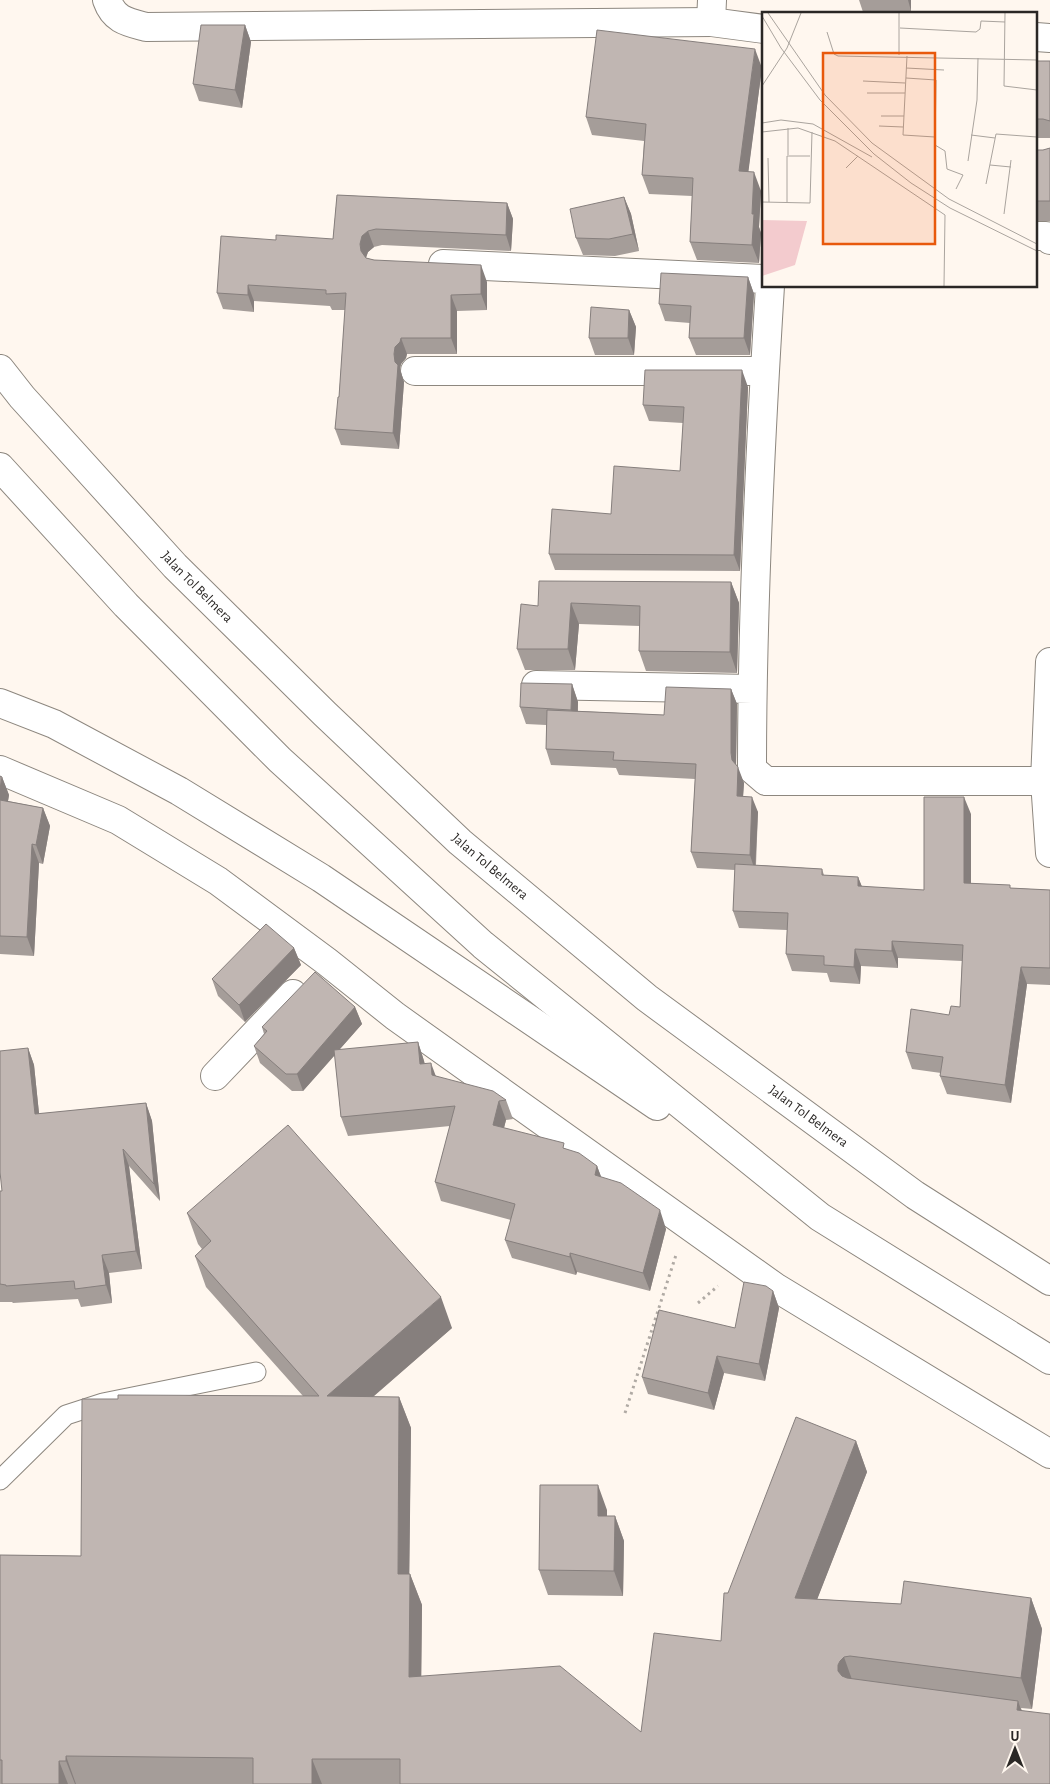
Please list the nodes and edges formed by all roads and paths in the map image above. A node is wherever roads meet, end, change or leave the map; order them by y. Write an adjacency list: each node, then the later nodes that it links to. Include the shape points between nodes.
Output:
1 (107, 0): 2 (main road, via 110,11 126,22 146,27)
2 (712, 11): 3 (main road)
3 (762, 29)
4 (1038, 236): 5 (main road, via 1046,236)
5 (1050, 240)
6 (420, 263): 7 (main road)
7 (762, 278)
8 (770, 288): 11 (main road)
9 (0, 369): 24 (main road, Jalan Tol Belmera, via 176,566 460,842 646,998 915,1195)
10 (415, 371): 11 (main road)
11 (764, 371): 15 (main road, via 745,587)
12 (0, 467): 22 (main road, via 126,605 280,760 483,945)
13 (1050, 662): 18 (main road)
14 (528, 685): 15 (main road)
15 (752, 689): 18 (main road, via 752,769 766,780)
16 (0, 703): 22 (main road, via 54,724 179,791 313,873)
17 (0, 770): 20 (main road, via 118,820 218,881)
18 (1045, 780): 19 (main road)
19 (1050, 853)
20 (326, 961): 21 (main road); 23 (main road, via 395,1016)
21 (215, 1076)
22 (820, 1216): 25 (main road)
23 (686, 1224): 27 (path); 28 (main road, via 775,1287)
24 (1050, 1281)
25 (1050, 1360)
26 (256, 1372): 29 (lane, via 102,1403 66,1415)
27 (626, 1413)
28 (1050, 1454)
29 (0, 1480)

